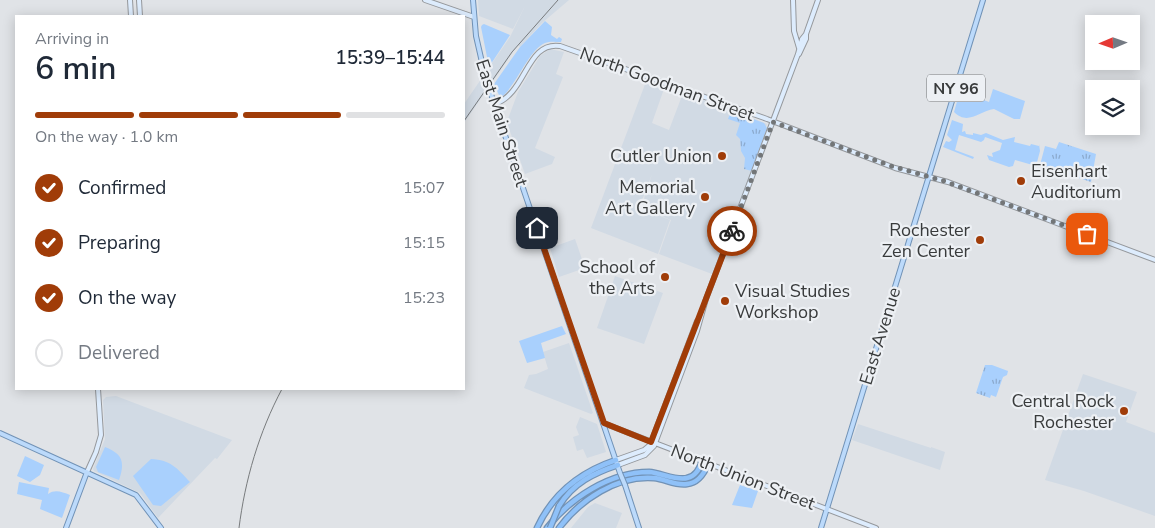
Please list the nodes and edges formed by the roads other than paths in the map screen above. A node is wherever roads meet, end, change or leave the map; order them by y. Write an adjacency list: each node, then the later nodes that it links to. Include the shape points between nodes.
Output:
1 (130, 0): 8 (main road)
2 (139, 0): 9 (main road)
3 (425, 0): 10 (main road)
4 (473, 0): 10 (main road, East Main Street)
5 (793, 0): 12 (main road, via 794,31)
6 (818, 0): 11 (main road)
7 (983, 0): 16 (main road, East Avenue / NY 96)
8 (131, 15)
9 (140, 15)
10 (474, 17): 14 (main road, East Main Street, bridge, via 478,48)
11 (806, 34): 12 (main road); 13 (main road)
12 (799, 48): 13 (main road)
13 (798, 54): 15 (main road)
14 (495, 104): 15 (main road, North Goodman Street, via 508,98 538,53 553,46); 19 (main road, East Main Street)
15 (773, 122): 16 (main road, North Goodman Street, via 895,168); 21 (main road)
16 (928, 176): 17 (main road, North Goodman Street); 26 (main road, East Avenue / NY 96)
17 (1155, 260)
18 (98, 390): 25 (main road, via 101,435)
19 (604, 423): 21 (main road, North Union Street); 22 (main road, East Main Street)
20 (0, 432): 25 (main road)
21 (653, 443): 22 (main road, via 647,454); 23 (main road, North Union Street)
22 (617, 462): 29 (highway, via 592,469 569,485 551,504); 30 (highway, bridge, via 582,481 567,494); 32 (main road, East Main Street, bridge)
23 (702, 462): 24 (main road, North Union Street); 30 (highway, via 696,474 687,478 644,472 605,482 575,500)
24 (708, 464): 26 (main road, North Union Street); 31 (highway, via 700,478 689,484 646,478 610,487 582,505)
25 (87, 472): 27 (main road); 28 (main road, via 136,494)
26 (826, 510): 33 (main road, East Avenue / NY 96); 34 (main road, North Union Street)
27 (66, 528)
28 (161, 528)
29 (537, 528)
30 (548, 528)
31 (559, 528)
32 (639, 528)
33 (821, 528)
34 (876, 528)

